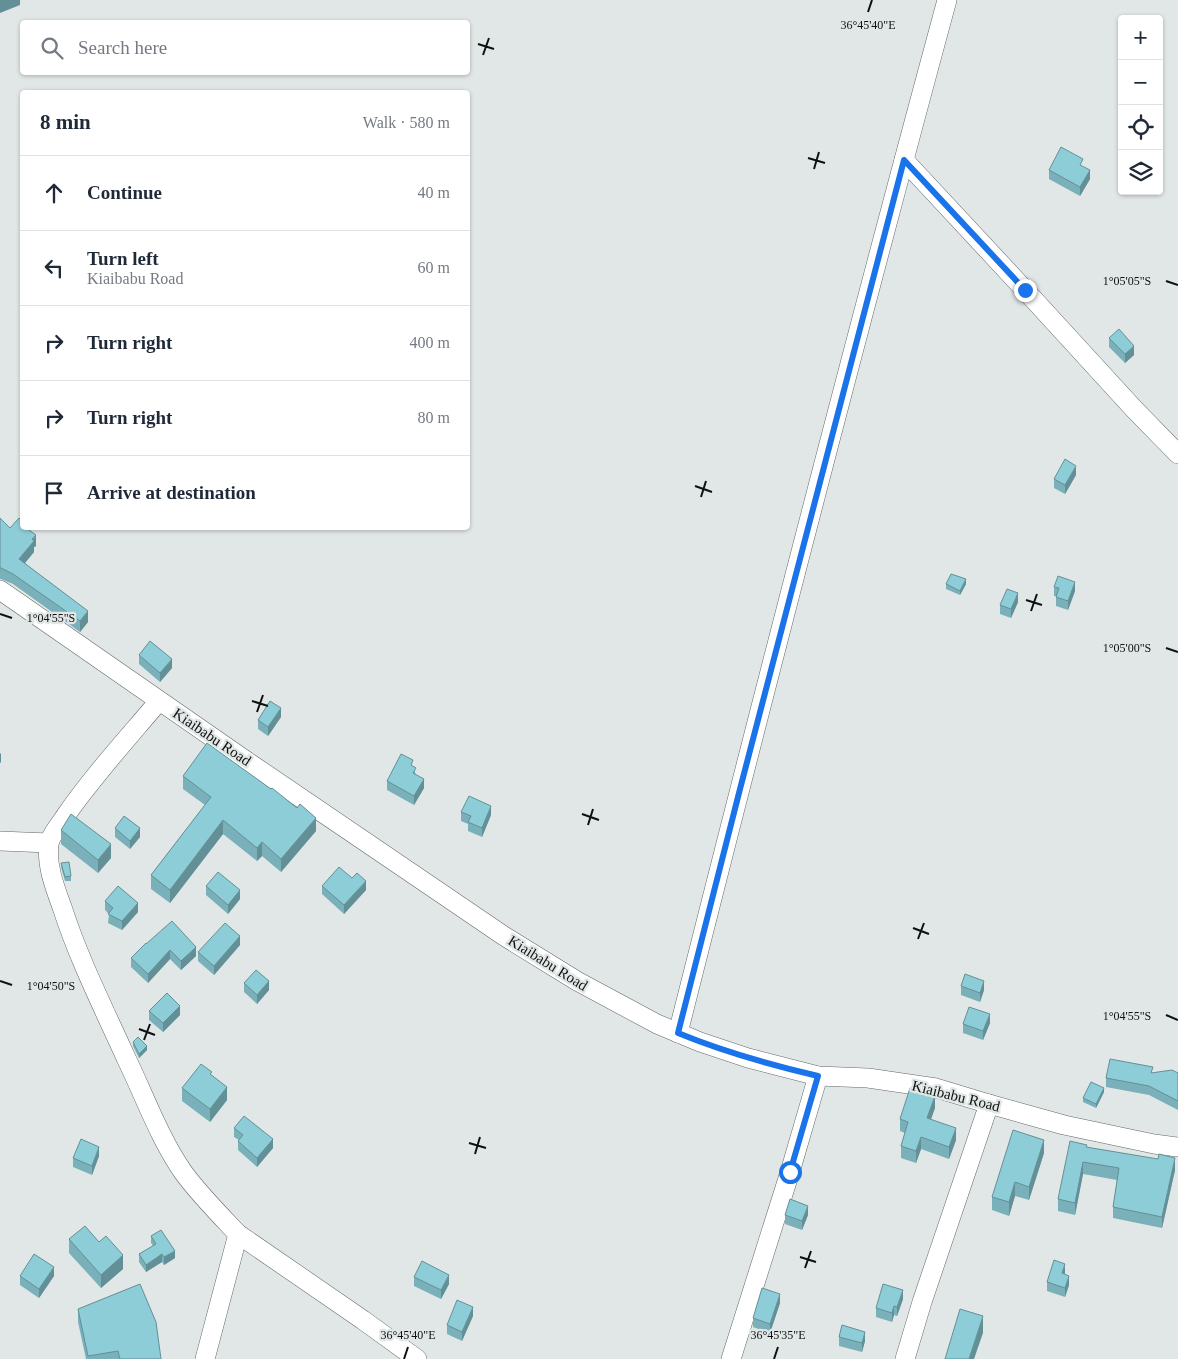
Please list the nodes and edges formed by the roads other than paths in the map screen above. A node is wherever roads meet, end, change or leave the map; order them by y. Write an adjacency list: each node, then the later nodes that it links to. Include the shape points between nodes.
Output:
1 (947, 0): 2 (street)
2 (904, 160): 3 (street); 8 (street)
3 (1178, 454)
4 (0, 590): 5 (street, Kiaibabu Road)
5 (159, 701): 7 (street, via 89,784); 8 (street, Kiaibabu Road, via 504,936 613,1002)
6 (0, 840): 7 (street)
7 (49, 842): 12 (street, via 52,876 79,956 153,1119 183,1171)
8 (678, 1033): 9 (street, Kiaibabu Road, via 748,1058)
9 (818, 1076): 10 (street, Kiaibabu Road, via 868,1078 936,1088); 15 (street)
10 (989, 1104): 11 (street, Kiaibabu Road, via 1064,1125); 16 (street)
11 (1178, 1147)
12 (238, 1234): 13 (street); 14 (street)
13 (205, 1359)
14 (417, 1359)
15 (731, 1359)
16 (905, 1359)

